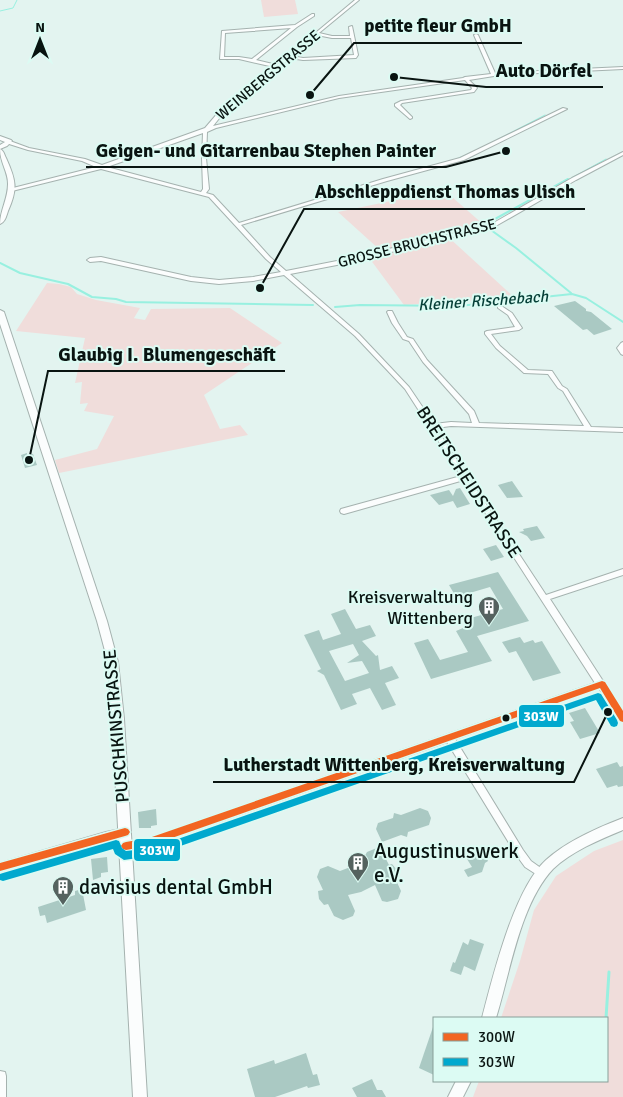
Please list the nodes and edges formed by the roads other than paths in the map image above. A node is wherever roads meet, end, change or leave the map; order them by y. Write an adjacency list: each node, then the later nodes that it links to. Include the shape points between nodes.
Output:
1 (357, 0): 5 (street, WEINBERGSTRASSE)
2 (312, 15): 3 (street)
3 (296, 26): 9 (street); 9 (street, via 223,32 222,58)
4 (351, 27): 7 (street)
5 (316, 34): 7 (street, via 332,38); 8 (street, WEINBERGSTRASSE)
6 (476, 35): 12 (street)
7 (352, 37): 8 (street, via 354,57 303,60)
8 (289, 57): 10 (street, WEINBERGSTRASSE)
9 (253, 61): 10 (street)
10 (277, 66): 16 (street, WEINBERGSTRASSE)
11 (623, 68): 12 (street)
12 (493, 74): 13 (street)
13 (465, 78): 15 (street, via 474,88 472,91 400,102 397,105); 16 (street, via 339,97)
14 (565, 109): 26 (street, via 462,159)
15 (410, 118)
16 (206, 129): 22 (street); 24 (street, WEINBERGSTRASSE, via 206,189)
17 (0, 138): 18 (main road)
18 (8, 142): 19 (main road); 22 (street)
19 (0, 147)
20 (0, 151): 23 (main road, via 10,174)
21 (623, 153): 28 (street, GROSSE BRUCHSTRASSE, via 487,228 367,257)
22 (101, 167): 23 (street); 24 (street)
23 (12, 190): 25 (main road)
24 (203, 193): 26 (street, BREITSCHEIDSTRASSE, via 211,196)
25 (0, 222)
26 (237, 225): 28 (street, BREITSCHEIDSTRASSE)
27 (90, 260): 28 (street, GROSSE BRUCHSTRASSE, via 101,259 219,282)
28 (283, 272): 35 (street, BREITSCHEIDSTRASSE, via 366,343 410,392)
29 (500, 307): 36 (street, via 510,314 519,328 487,333 526,372 550,372)
30 (0, 312): 46 (main road, PUSCHKINSTRASSE, via 110,648 116,692)
31 (390, 312): 34 (street, via 405,338 411,340 472,413)
32 (623, 344): 33 (street, via 620,348)
33 (623, 354)
34 (476, 425): 35 (street); 36 (street)
35 (433, 426): 38 (street, BREITSCHEIDSTRASSE)
36 (588, 429): 37 (street)
37 (623, 430)
38 (466, 477): 39 (street); 41 (street, BREITSCHEIDSTRASSE)
39 (344, 510)
40 (623, 572): 41 (street)
41 (545, 598): 42 (street, BREITSCHEIDSTRASSE)
42 (602, 684): 43 (street, BREITSCHEIDSTRASSE); 44 (street)
43 (623, 718)
44 (449, 738): 46 (street, via 149,842); 48 (street, via 520,853)
45 (623, 824): 48 (main road, via 574,847)
46 (125, 839): 47 (street, via 96,839); 53 (main road, PUSCHKINSTRASSE)
47 (0, 867)
48 (542, 874): 49 (main road, via 525,902)
49 (488, 1017)
50 (1, 1076): 52 (street)
51 (463, 1082): 54 (main road)
52 (0, 1097)
53 (140, 1097)
54 (455, 1097)

